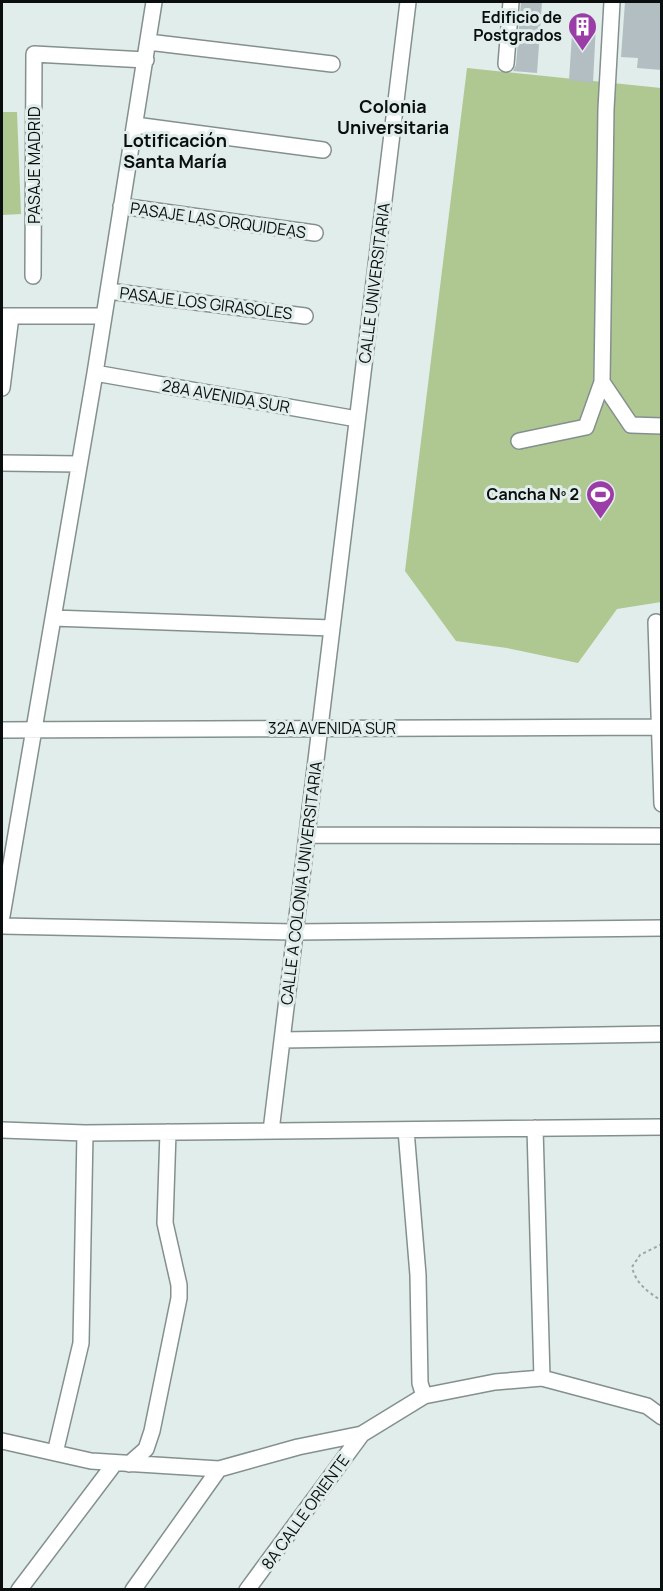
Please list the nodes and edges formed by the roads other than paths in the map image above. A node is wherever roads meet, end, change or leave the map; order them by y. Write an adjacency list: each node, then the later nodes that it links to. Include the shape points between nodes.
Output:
1 (154, 2): 5 (street)
2 (408, 2): 21 (street, CALLE UNIVERSITARIA)
3 (511, 2): 8 (street)
4 (612, 2): 19 (street, via 606,109)
5 (148, 42): 6 (street); 7 (street)
6 (146, 60): 9 (street); 13 (street, PASAJE MADRID, via 34,54)
7 (332, 64)
8 (506, 64)
9 (135, 125): 10 (street); 11 (street)
10 (323, 150)
11 (121, 206): 12 (street, PASAJE LAS ORQUIDEAS); 14 (street)
12 (315, 233)
13 (33, 276)
14 (108, 291): 16 (street); 17 (street, PASAJE LOS GIRASOLES)
15 (6, 316): 16 (street); 20 (street)
16 (104, 316): 18 (street)
17 (305, 316)
18 (95, 373): 21 (street, 28A AVENIDA SUR); 25 (street)
19 (602, 382): 22 (street, via 631,425); 23 (street, via 586,427)
20 (2, 388)
21 (357, 419): 26 (street, CALLE UNIVERSITARIA)
22 (662, 426)
23 (519, 441)
24 (2, 463): 25 (street)
25 (79, 464): 27 (street)
26 (340, 564): 29 (street, CALLE A COLONIA UNIVERSITARIA)
27 (53, 618): 29 (street); 33 (street)
28 (656, 622): 30 (street)
29 (332, 628): 31 (street, CALLE A COLONIA UNIVERSITARIA)
30 (660, 727): 31 (street, 32A AVENIDA SUR); 34 (street)
31 (320, 728): 33 (street, 32A AVENIDA SUR); 35 (street, CALLE A COLONIA UNIVERSITARIA)
32 (2, 730): 33 (street, 32A AVENIDA SUR)
33 (34, 730): 37 (street)
34 (662, 804)
35 (307, 835): 36 (street); 40 (street, CALLE A COLONIA UNIVERSITARIA)
36 (662, 836)
37 (2, 916)
38 (2, 926): 40 (street)
39 (662, 928): 40 (street)
40 (295, 932): 42 (street, CALLE A COLONIA UNIVERSITARIA)
41 (662, 1034): 42 (street)
42 (282, 1040): 47 (street, CALLE A COLONIA UNIVERSITARIA)
43 (662, 1127): 44 (street)
44 (535, 1128): 46 (street); 50 (street)
45 (2, 1130): 49 (street)
46 (406, 1130): 47 (street); 51 (street, via 418,1275 420,1383)
47 (271, 1131): 48 (street)
48 (168, 1132): 49 (street); 56 (street, via 165,1223 179,1298 146,1449)
49 (85, 1133): 55 (street, via 81,1343)
50 (542, 1378): 51 (street, via 495,1382); 52 (street, via 647,1406)
51 (424, 1396): 53 (street)
52 (662, 1417)
53 (362, 1434): 57 (street); 60 (street, 8A CALLE ORIENTE)
54 (2, 1442): 55 (street)
55 (55, 1453): 56 (street)
56 (122, 1463): 57 (street); 58 (street)
57 (219, 1469): 59 (street)
58 (19, 1590)
59 (133, 1590)
60 (247, 1590)

